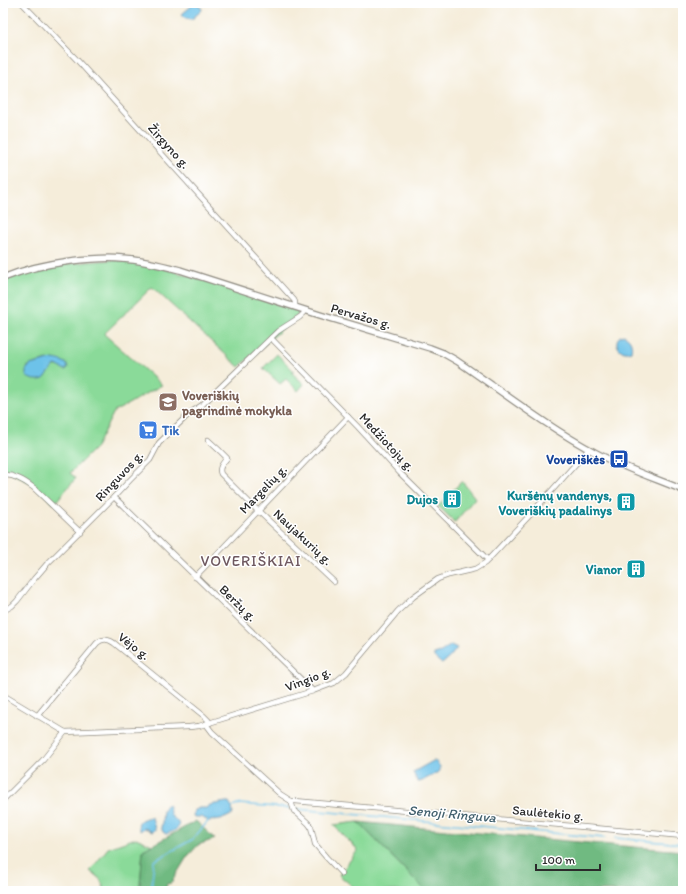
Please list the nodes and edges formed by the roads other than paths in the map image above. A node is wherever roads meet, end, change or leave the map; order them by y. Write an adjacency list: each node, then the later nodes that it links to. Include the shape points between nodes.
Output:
1 (22, 3): 3 (street, Žirgyno g., via 77,60 296,302)
2 (3, 278): 3 (main road, Pervažos g., via 54,263 122,258 173,268)
3 (295, 307): 4 (main road, Pervažos g.)
4 (305, 311): 5 (street, Ringuvos g.); 8 (main road, Pervažos g., via 414,342 443,353)
5 (272, 338): 6 (street, Medžiotojų g.); 11 (street, Ringuvos g., via 164,438 150,460)
6 (348, 417): 12 (street, Margelių g.); 14 (street, Medžiotojų g., via 400,473)
7 (208, 440): 12 (street, Naujakurių g., via 227,458 220,468 221,474)
8 (589, 449): 10 (main road, Pervažos g.); 14 (street, Vingio g.)
9 (3, 474): 13 (street, via 21,479 34,488)
10 (683, 490)
11 (114, 497): 13 (street, Ringuvos g.); 15 (street, Beržų g.)
12 (258, 510): 15 (street, Margelių g.); 16 (street, Naujakurių g.)
13 (80, 532): 17 (street, Ringuvos g., via 34,579 17,601)
14 (488, 560): 18 (street, Vingio g., via 475,569 438,579 418,593 398,611 346,673 334,683)
15 (195, 577): 18 (street, Beržų g.)
16 (334, 582)
17 (3, 611)
18 (313, 691): 21 (street, Vingio g.)
19 (3, 695): 20 (street)
20 (37, 716): 21 (street, Vėjo g., via 96,643 106,639 204,716); 22 (street)
21 (208, 723): 22 (street, Vingio g., via 189,727); 24 (street, via 212,732)
22 (65, 732): 23 (street, via 43,760)
23 (3, 800)
24 (291, 802): 25 (street, Saulėtekio g.); 26 (street, via 294,811 311,827 315,844)
25 (683, 836)
26 (342, 874)

